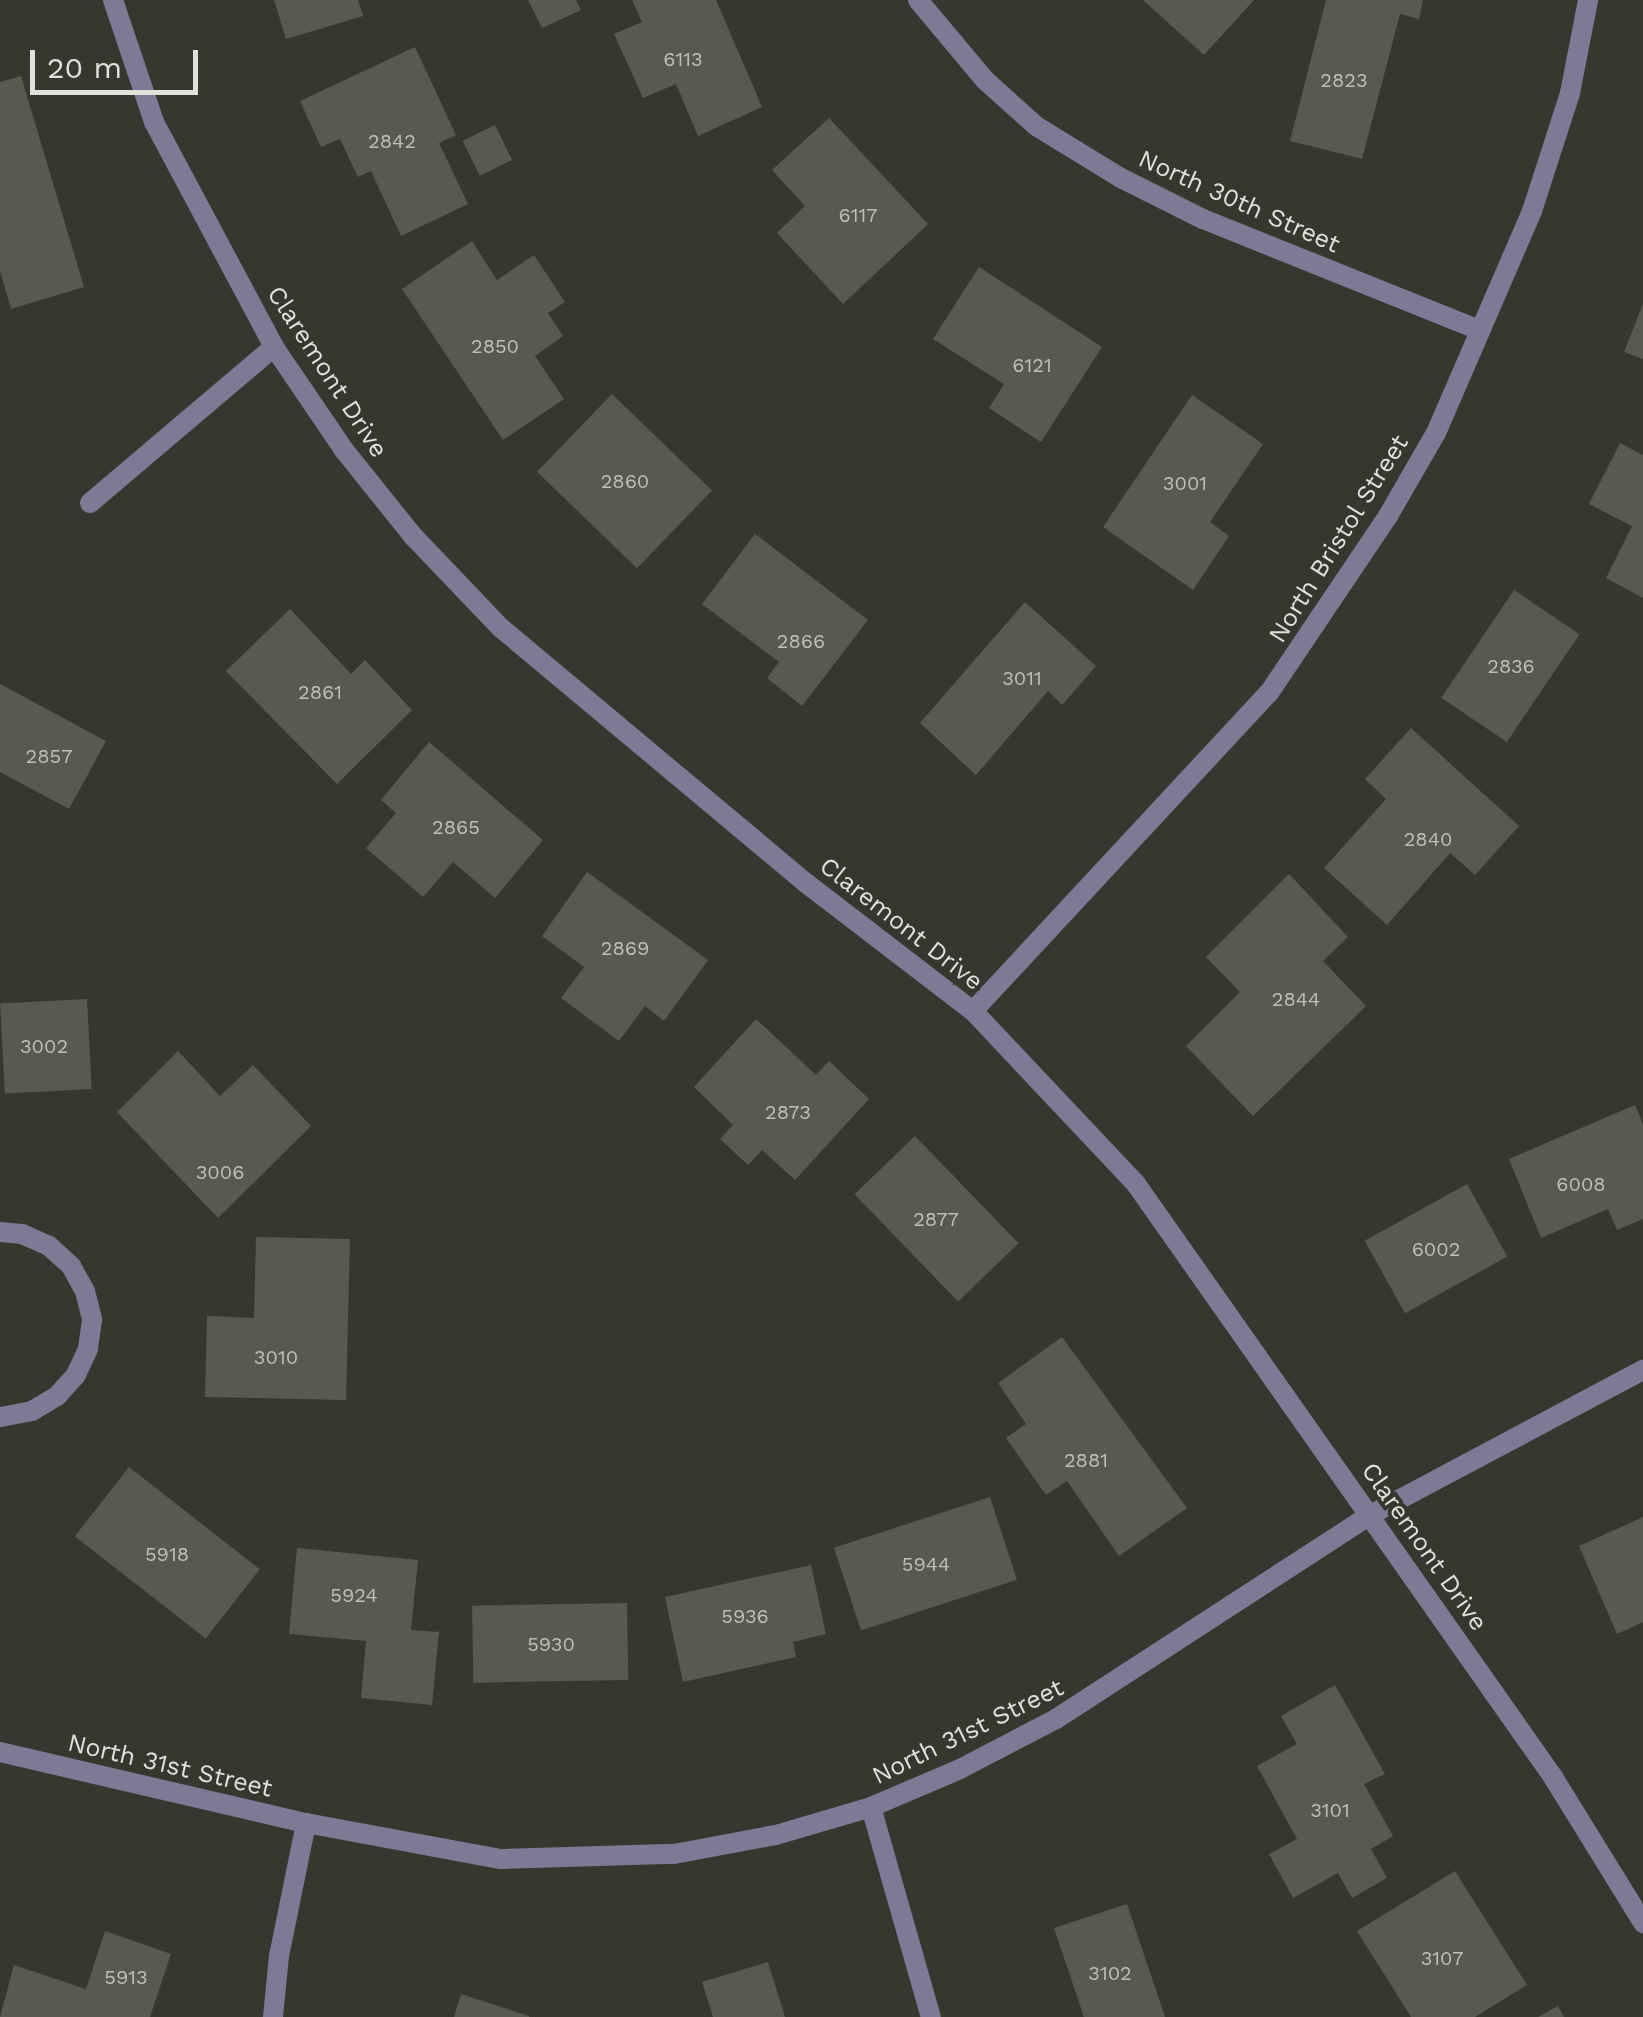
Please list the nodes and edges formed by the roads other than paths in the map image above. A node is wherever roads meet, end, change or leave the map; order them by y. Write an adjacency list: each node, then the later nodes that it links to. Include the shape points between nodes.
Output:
1 (113, 0): 5 (street, Claremont Drive, via 154,122)
2 (918, 0): 4 (street, North 30th Street, via 985,80 1036,126 1121,178 1202,219)
3 (1588, 0): 4 (street, North Bristol Street, via 1570,93 1532,211)
4 (1479, 330): 7 (street, North Bristol Street, via 1436,433 1388,516 1268,693)
5 (274, 347): 6 (street); 7 (street, Claremont Drive, via 413,536 501,628 806,883)
6 (90, 503)
7 (973, 1011): 11 (street, Claremont Drive, via 1136,1184)
8 (0, 1232): 10 (street, via 49,1246 71,1266 92,1320 76,1375 57,1396 32,1411)
9 (1643, 1370): 11 (street, North 31st Street)
10 (0, 1416)
11 (1372, 1514): 13 (street, North 31st Street, via 1056,1719); 15 (street, Claremont Drive, via 1553,1777)
12 (0, 1752): 14 (street, North 31st Street)
13 (871, 1807): 14 (street, North 31st Street, via 776,1836 674,1854 502,1860); 17 (street)
14 (306, 1823): 16 (street)
15 (1643, 1923)
16 (274, 2017)
17 (931, 2017)

